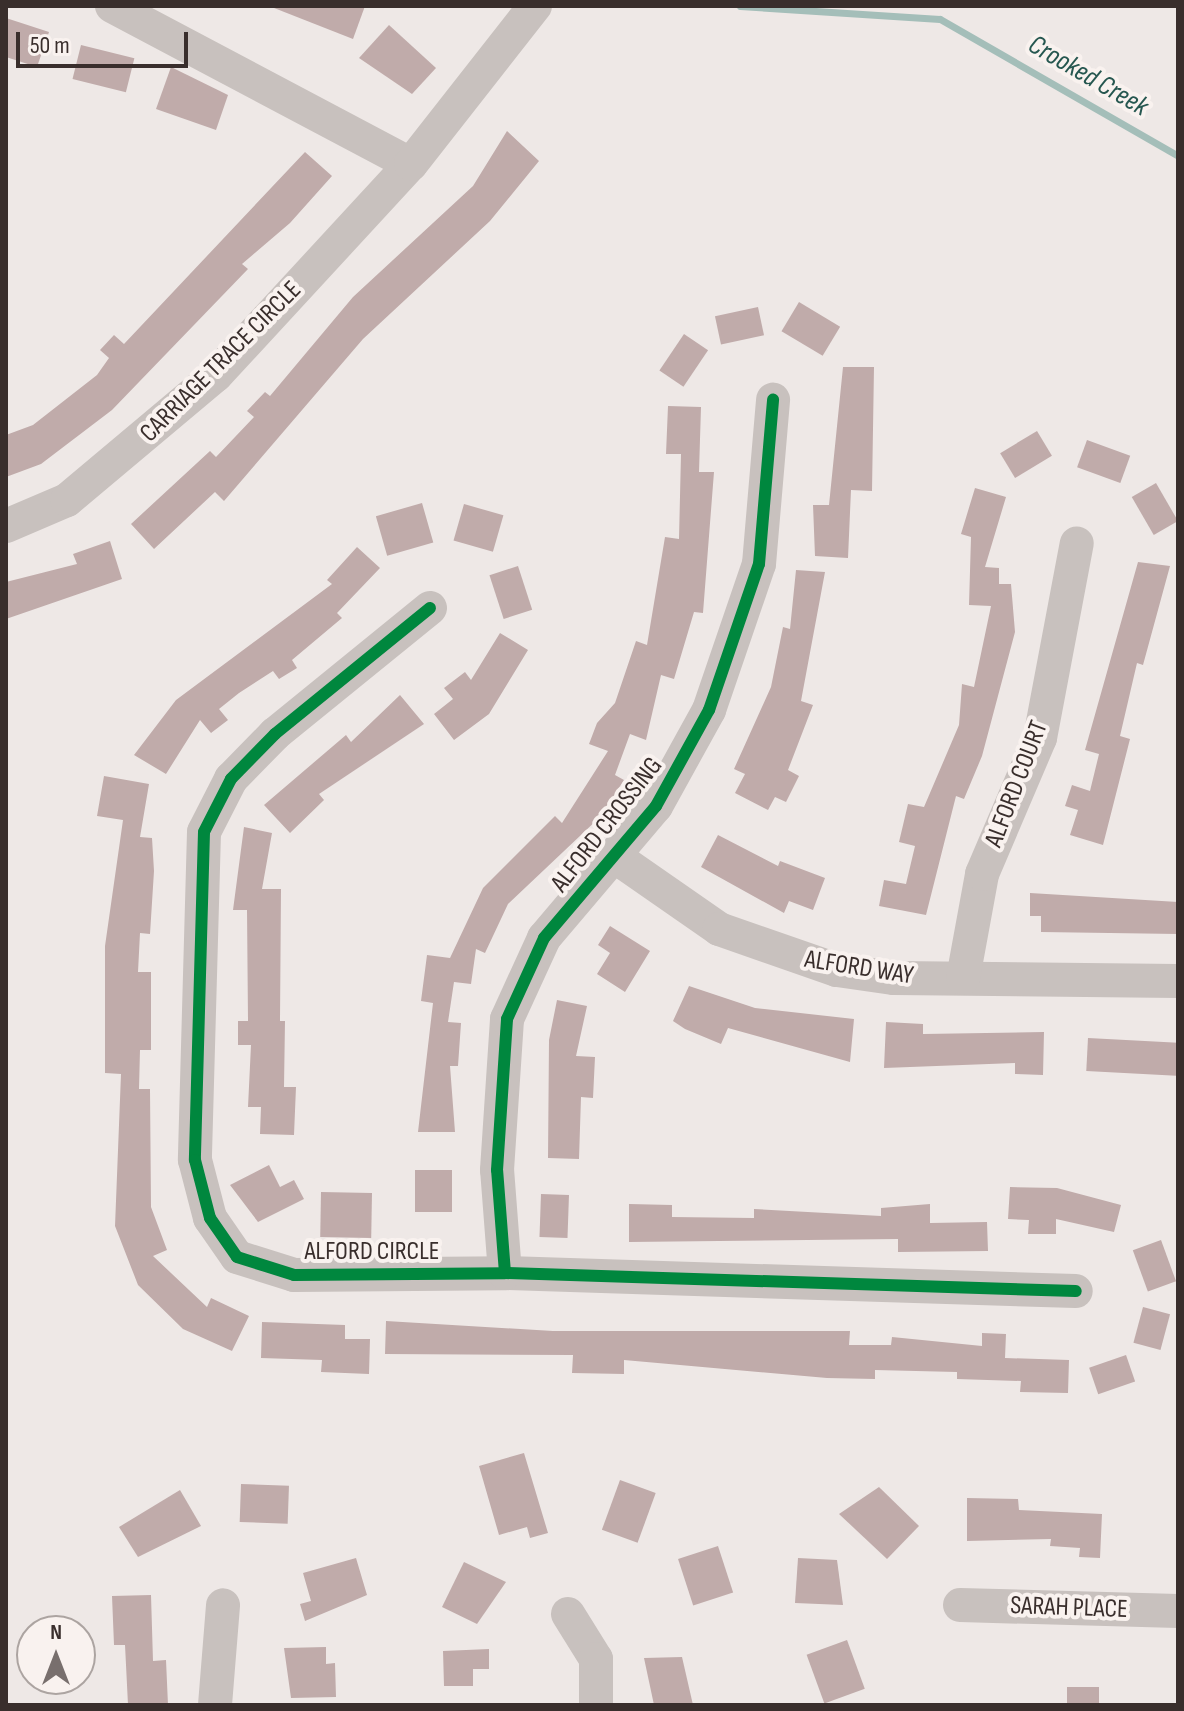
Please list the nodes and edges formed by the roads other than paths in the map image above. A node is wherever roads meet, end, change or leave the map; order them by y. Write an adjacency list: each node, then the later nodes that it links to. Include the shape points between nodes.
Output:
1 (112, 6): 3 (street)
2 (535, 6): 3 (street, CARRIAGE TRACE CIRCLE)
3 (411, 164): 5 (street, CARRIAGE TRACE CIRCLE, via 205,385 67,500)
4 (773, 400): 8 (street, ALFORD CROSSING, via 759,564 738,642 684,761)
5 (6, 526)
6 (1077, 543): 9 (street, ALFORD COURT, via 1040,738 982,874)
7 (430, 608): 11 (street, ALFORD CIRCLE, via 275,734 231,779 204,832 195,1160 210,1218 237,1257 294,1275)
8 (617, 858): 9 (street, ALFORD WAY, via 719,929 769,952 894,978); 11 (street, ALFORD CROSSING, via 544,938 507,1019 497,1170)
9 (963, 978): 10 (street, ALFORD WAY)
10 (1178, 981)
11 (505, 1273): 12 (street, ALFORD CIRCLE)
12 (1076, 1291)
13 (223, 1605): 17 (street)
14 (960, 1605): 15 (street, SARAH PLACE)
15 (1178, 1611)
16 (568, 1614): 18 (street, via 596,1659)
17 (215, 1705)
18 (596, 1705)

